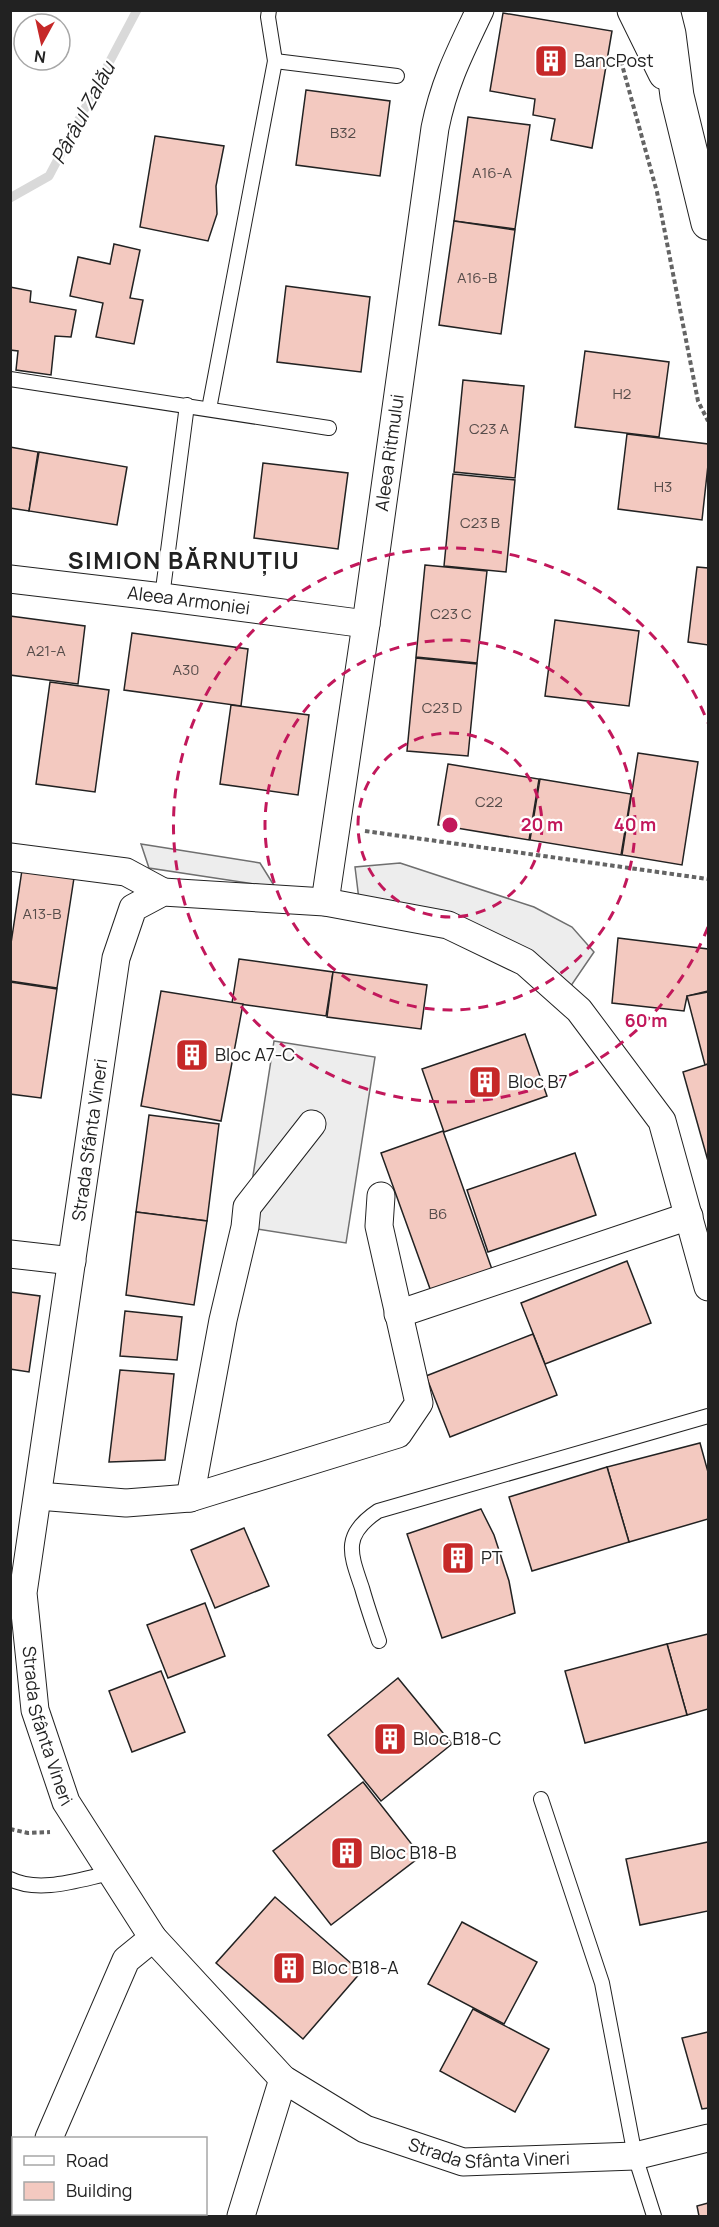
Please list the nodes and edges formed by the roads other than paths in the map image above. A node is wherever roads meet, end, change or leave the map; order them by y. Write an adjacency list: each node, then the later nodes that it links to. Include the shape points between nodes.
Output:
1 (269, 10): 5 (lane)
2 (480, 10): 15 (street, Aleea Ritmului, via 441,96 435,128)
3 (634, 10): 7 (street)
4 (663, 10): 7 (street)
5 (275, 61): 6 (lane); 11 (lane)
6 (397, 76)
7 (677, 96): 8 (street)
8 (708, 223)
9 (10, 379): 10 (lane)
10 (187, 405): 11 (lane); 14 (lane)
11 (209, 409): 12 (lane)
12 (329, 428)
13 (10, 579): 14 (street, Aleea Armoniei)
14 (162, 597): 15 (street, Aleea Armoniei)
15 (366, 624): 18 (street, Aleea Ritmului)
16 (10, 857): 17 (street, via 126,872)
17 (163, 892): 18 (street); 23 (street, Strada Sfânta Vineri, via 133,908 116,958)
18 (325, 902): 21 (street, via 448,925 525,962 579,1010 662,1121)
19 (312, 1124): 28 (street, via 247,1207)
20 (381, 1196): 25 (street, via 379,1226)
21 (689, 1216): 24 (street); 25 (street)
22 (10, 1254): 23 (street)
23 (72, 1261): 27 (street, Strada Sfânta Vineri)
24 (708, 1287)
25 (398, 1314): 28 (street, via 419,1403 398,1434)
26 (708, 1416): 29 (lane, via 378,1511 354,1536 351,1555)
27 (38, 1496): 28 (street, via 126,1503); 31 (street, Strada Sfânta Vineri, via 23,1593 35,1710 66,1802)
28 (190, 1498)
29 (379, 1641)
30 (541, 1799): 37 (lane, via 602,1983)
31 (111, 1873): 32 (lane, via 53,1885); 33 (street, Strada Sfânta Vineri)
32 (10, 1879)
33 (153, 1938): 34 (street, Strada Sfânta Vineri); 35 (street, via 126,1960)
34 (283, 2079): 37 (street, Strada Sfânta Vineri, via 366,2129 463,2162); 38 (street)
35 (50, 2137)
36 (708, 2138): 37 (street, Strada Sfânta Vineri)
37 (635, 2156): 39 (lane)
38 (241, 2217)
39 (654, 2217)

